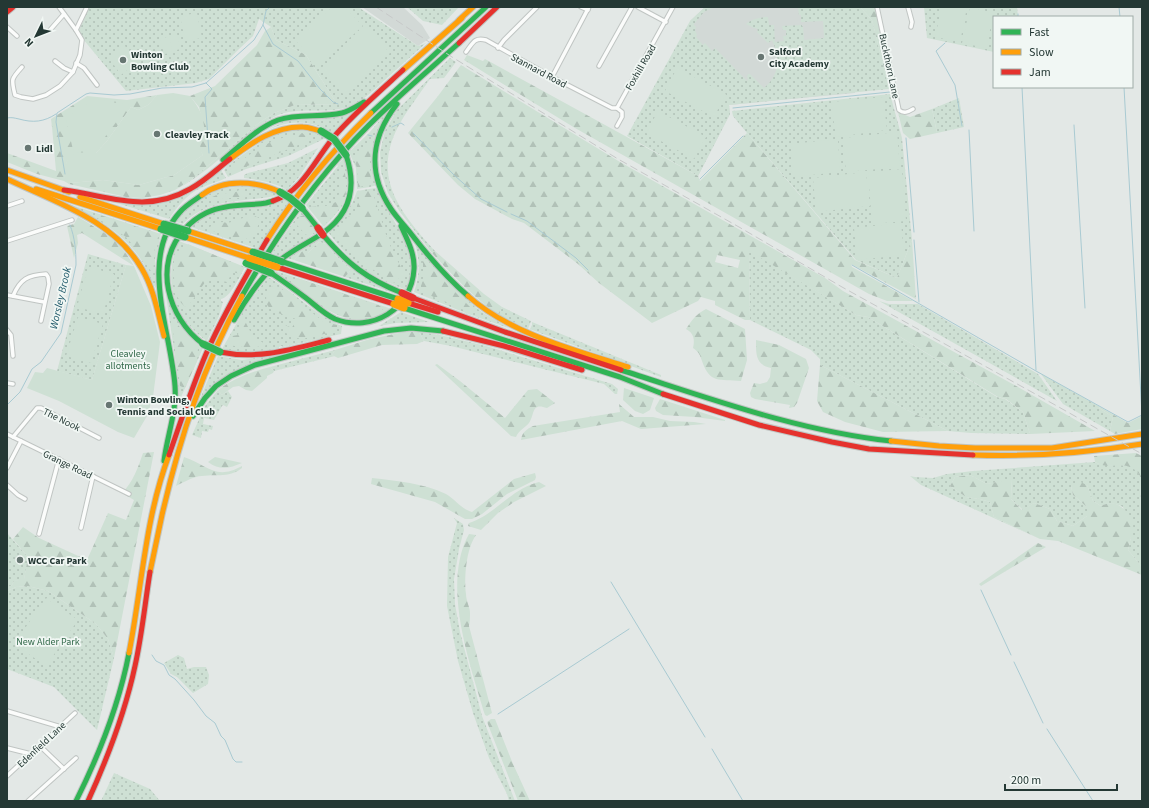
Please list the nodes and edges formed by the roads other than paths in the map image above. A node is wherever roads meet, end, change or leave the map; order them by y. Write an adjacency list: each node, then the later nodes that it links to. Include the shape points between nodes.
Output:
1 (14, 7): 15 (main road)
2 (59, 7): 16 (street)
3 (87, 7): 22 (street)
4 (473, 7): 17 (main road)
5 (486, 7): 38 (main road, via 395,90)
6 (497, 7): 32 (main road)
7 (537, 7): 24 (street)
8 (582, 7): 14 (street)
9 (632, 7): 28 (street)
10 (638, 7): 18 (street)
11 (673, 7): 18 (street, Foxhill Road)
12 (877, 7): 36 (street, Buckthorn Lane, via 899,110 906,112)
13 (908, 7): 20 (street)
14 (589, 9): 31 (street)
15 (7, 12)
16 (64, 14): 21 (street); 22 (street)
17 (462, 18): 33 (main road); 38 (main road, via 369,108)
18 (666, 22): 35 (street, Foxhill Road)
19 (7, 27): 23 (street)
20 (911, 27)
21 (50, 30)
22 (76, 30): 27 (street, via 82,40)
23 (17, 36)
24 (498, 48): 25 (street, Stannard Road, via 486,40 479,39 474,41); 31 (street, Stannard Road)
25 (466, 52)
26 (55, 61): 30 (street)
27 (76, 63): 30 (street); 34 (street, via 84,68)
28 (599, 66)
29 (22, 67): 30 (street, via 12,80 15,95 33,99 46,95 60,86)
30 (73, 72)
31 (552, 77): 35 (street, Stannard Road, via 612,108)
32 (418, 79): 45 (main road, via 388,114 379,131 374,152 380,186); 60 (main road, via 358,136 294,214 240,298)
33 (388, 83): 42 (main road, via 361,104 344,112 330,116 286,118 270,124); 58 (main road, bridge, via 334,136 301,181 287,194 269,202 226,206 213,210 193,220 180,233 171,248 167,270 168,288 174,309 181,322 203,344 220,352 238,356 262,355 402,324 448,328)
34 (97, 85)
35 (617, 108): 37 (street, via 622,112 622,117)
36 (913, 109)
37 (617, 126)
38 (345, 140): 75 (main road, via 288,209 235,294 213,336)
39 (7, 170): 41 (main road)
40 (7, 179): 47 (main road); 61 (main road, via 94,221 113,234 128,249 149,283)
41 (64, 190): 42 (main road, via 143,203 166,199); 47 (main road)
42 (188, 190): 60 (main road, bridge, via 254,142 275,130 287,127 307,127 321,131 336,142 346,155 351,169 349,199 342,214 323,232 285,256 270,270 245,302)
43 (22, 202): 44 (street)
44 (7, 206)
45 (397, 217): 50 (main road, bridge, via 412,251 414,274 404,302 383,318 356,323 336,319); 64 (main road, via 446,274 493,316 531,334)
46 (72, 220): 49 (street)
47 (162, 226): 48 (main road, bridge)
48 (186, 234): 50 (main road); 50 (main road, via 194,240)
49 (7, 241)
50 (250, 257): 53 (main road, bridge)
51 (7, 295): 52 (street)
52 (13, 296): 54 (street); 54 (street, via 19,283 24,279 46,274 49,284)
53 (398, 299): 55 (main road, bridge); 55 (main road, bridge); 61 (main road, bridge, via 343,258 302,208 290,198 268,187 251,184 221,186 208,190 180,211 160,248 158,275)
54 (44, 302): 56 (street)
55 (408, 303): 58 (main road); 64 (main road)
56 (41, 321)
57 (7, 330): 59 (street, via 11,336)
58 (520, 345): 65 (main road)
59 (13, 356)
60 (211, 358): 73 (main road, via 190,413)
61 (172, 363): 75 (main road, via 175,399)
62 (7, 383): 63 (street)
63 (13, 384)
64 (692, 392): 67 (main road, via 818,429 864,438 939,446 1052,448)
65 (663, 394): 71 (main road, via 797,435 859,447 943,455 997,456 1053,455); 73 (main road, via 513,349 447,332 408,328 372,334 256,366 226,379 209,392 198,408)
66 (7, 434): 68 (street, Grange Road)
67 (1142, 434)
68 (13, 437): 69 (street, The Nook, via 37,408 41,408); 70 (street, Grange Road)
69 (99, 438)
70 (21, 441): 72 (street, Grange Road); 74 (street)
71 (1142, 444)
72 (59, 459): 76 (street, Grange Road); 81 (street)
73 (176, 460): 93 (main road, via 152,560 133,677 120,725)
74 (7, 468)
75 (163, 471): 92 (main road, via 148,535 121,689 104,740)
76 (93, 476): 78 (street, Grange Road); 80 (street)
77 (7, 485): 79 (street)
78 (130, 494)
79 (25, 499)
80 (81, 528)
81 (40, 534)
82 (7, 711): 84 (street)
83 (75, 713): 84 (street, Edenfield Lane)
84 (61, 727): 85 (street, Edenfield Lane)
85 (40, 746): 87 (street, Edenfield Lane); 89 (street)
86 (7, 748): 87 (street)
87 (30, 754): 90 (street, Edenfield Lane)
88 (76, 758): 89 (street)
89 (64, 770): 91 (street)
90 (7, 776)
91 (28, 801)
92 (76, 801)
93 (87, 801)

